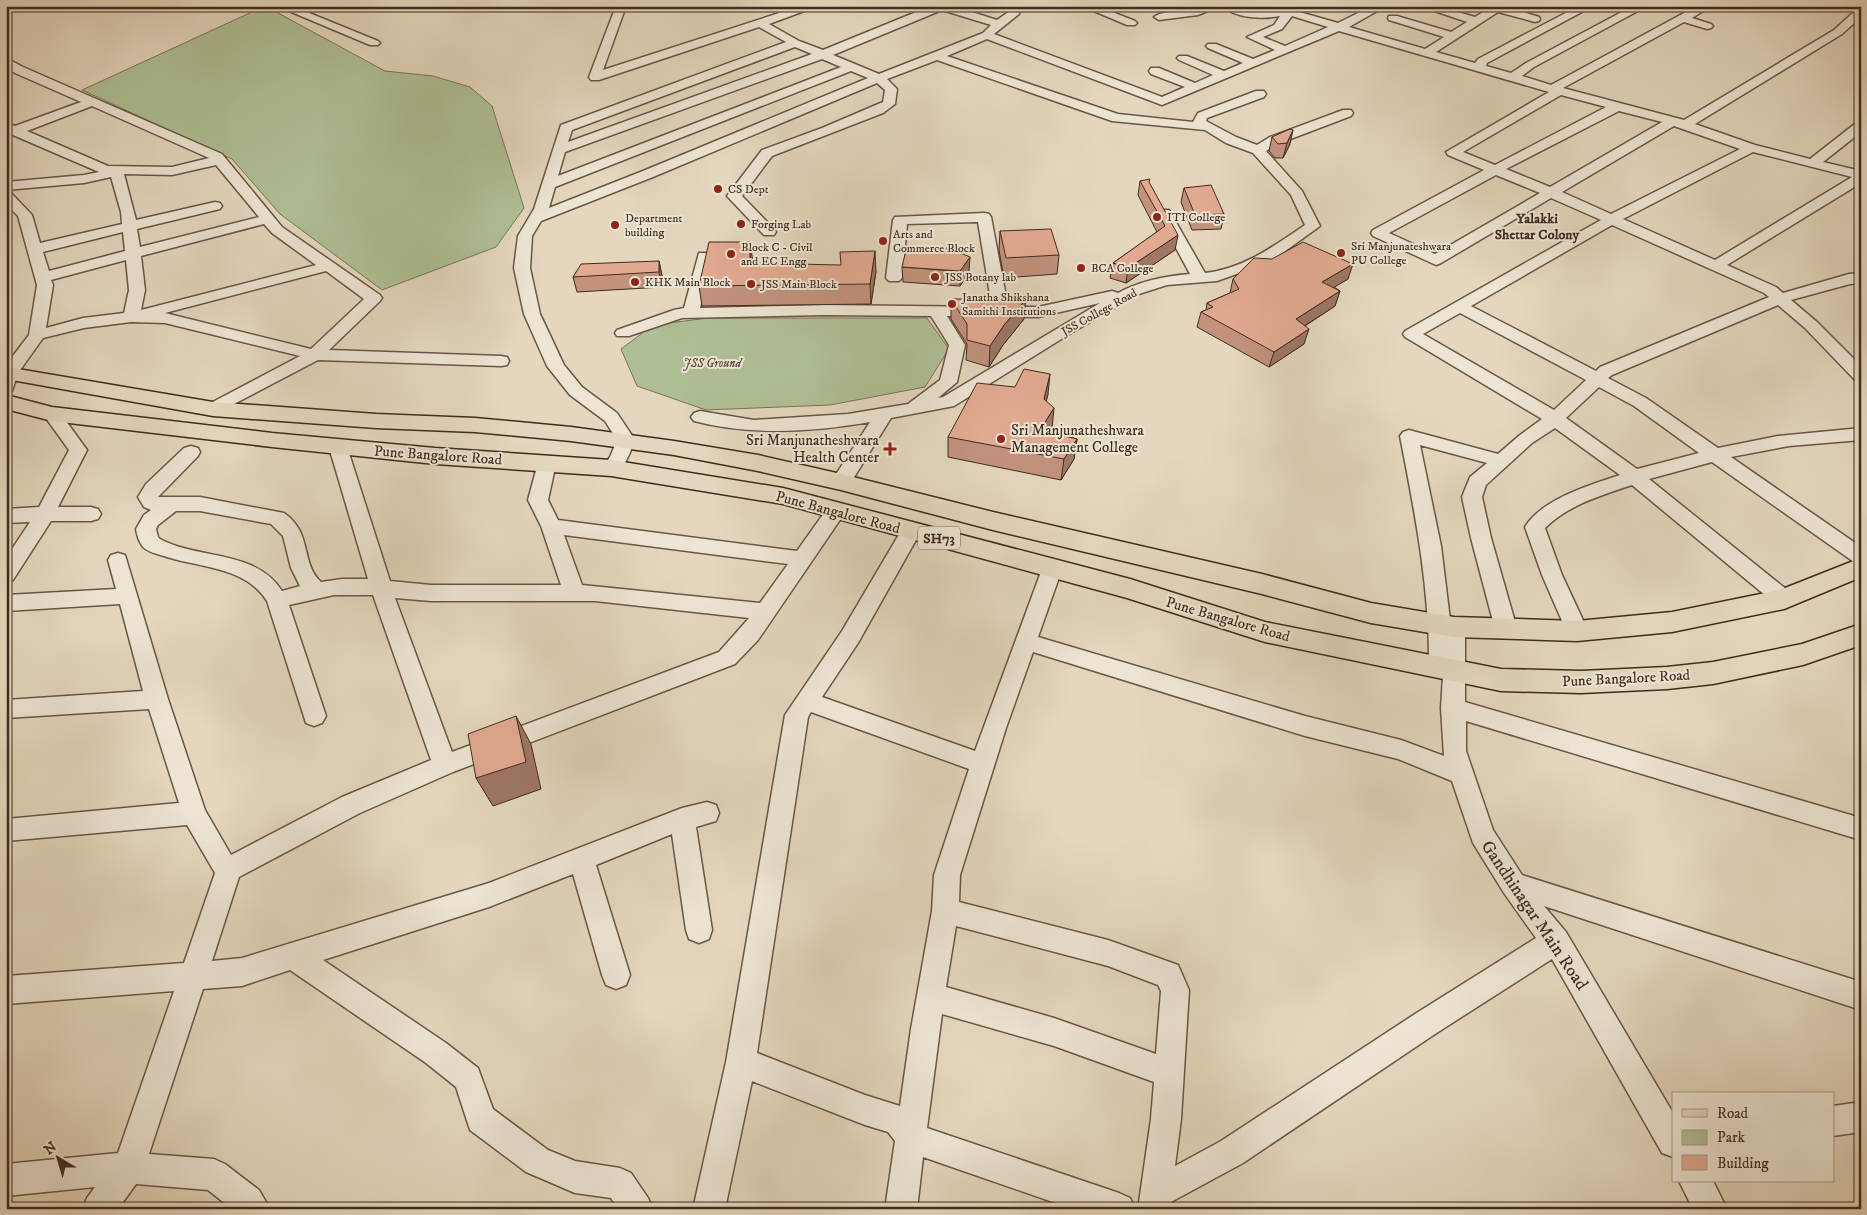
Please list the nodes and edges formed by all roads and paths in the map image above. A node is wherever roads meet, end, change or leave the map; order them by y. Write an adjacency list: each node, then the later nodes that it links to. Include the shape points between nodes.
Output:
1 (282, 6): 31 (street)
2 (621, 6): 23 (street, via 595,77)
3 (813, 6): 23 (street)
4 (941, 6): 25 (street); 36 (street)
5 (1016, 6): 25 (street, via 1015,12)
6 (1087, 6): 24 (street)
7 (1215, 6): 18 (street, via 1198,12)
8 (1226, 6): 15 (street, via 1262,16)
9 (1381, 6): 27 (street)
10 (1426, 6): 22 (street)
11 (1588, 6): 42 (street, via 1482,61)
12 (1642, 6): 45 (street)
13 (1706, 6): 21 (street)
14 (1496, 7): 22 (street); 28 (street, via 1539,17)
15 (1288, 9): 19 (street); 34 (street, via 1278,27 1253,37)
16 (1317, 10): 19 (street)
17 (1861, 11): 53 (street, via 1838,32)
18 (1159, 17)
19 (1304, 17): 27 (street)
20 (1393, 18): 30 (street)
21 (1685, 19): 26 (street); 48 (street)
22 (1476, 21): 30 (street)
23 (760, 23): 32 (street)
24 (1131, 23)
25 (998, 24): 29 (street)
26 (1707, 26)
27 (1340, 27): 34 (street); 35 (street)
28 (1518, 28)
29 (987, 35): 37 (street); 47 (street, via 1162,101)
30 (1452, 36): 35 (street)
31 (374, 43)
32 (795, 43): 36 (street); 60 (street, via 566,128)
33 (1212, 46): 39 (street)
34 (1286, 50): 39 (street)
35 (1428, 52): 42 (street)
36 (823, 55): 41 (street); 60 (street)
37 (937, 56): 46 (street); 55 (street, via 1116,118)
38 (1183, 58): 44 (street)
39 (1253, 63): 44 (street)
40 (9, 66): 50 (street)
41 (851, 66): 46 (street); 67 (street)
42 (1480, 68): 45 (street)
43 (1155, 71): 47 (street)
44 (1224, 75): 47 (street)
45 (1513, 77): 48 (street)
46 (880, 79): 73 (street); 77 (street, via 891,89 889,104 767,153 752,170 734,196)
47 (1195, 87)
48 (1556, 90): 51 (street); 64 (street, via 1453,152)
49 (1260, 94): 55 (street, via 1202,116 1199,122)
50 (92, 102): 56 (street); 62 (street)
51 (1618, 106): 53 (street); 64 (street)
52 (1347, 113): 61 (street, via 1275,140)
53 (1679, 123): 59 (street); 69 (street)
54 (1861, 126): 57 (street)
55 (1209, 127): 61 (street)
56 (11, 129): 65 (street)
57 (1844, 139): 58 (street); 63 (street)
58 (1861, 145)
59 (1751, 148): 63 (street); 75 (street)
60 (559, 150): 67 (street)
61 (1258, 150): 85 (street, JSS College Road, via 1297,194 1313,226 1265,259 1216,276)
62 (219, 160): 65 (street, via 172,171); 74 (street)
63 (1813, 163): 66 (street)
64 (1494, 170): 69 (street); 69 (street, via 1378,233 1436,260)
65 (116, 172): 68 (street, via 84,179); 76 (street)
66 (1861, 176): 81 (street)
67 (548, 185): 73 (street)
68 (6, 186)
69 (1550, 192): 75 (street)
70 (6, 196): 78 (street, via 25,215)
71 (1155, 196): 85 (street)
72 (215, 206): 76 (street)
73 (535, 218): 109 (street, via 525,236 522,268 532,314 556,366 576,391 611,417)
74 (267, 219): 79 (street); 82 (street, via 277,230)
75 (1612, 219): 81 (street); 89 (street)
76 (130, 226): 78 (street); 79 (street)
77 (769, 232)
78 (35, 249): 83 (street)
79 (133, 254): 83 (street); 93 (street, via 137,290)
80 (704, 256): 92 (street)
81 (1716, 265): 88 (street)
82 (329, 266): 93 (street); 96 (street, via 374,298)
83 (43, 277): 95 (street, via 45,285)
84 (894, 278): 91 (street, via 900,220 984,217)
85 (1200, 278): 87 (street, JSS College Road, via 1165,282)
86 (1861, 278): 88 (street)
87 (1133, 291): 91 (street, via 1038,312); 102 (street, JSS College Road, via 948,402)
88 (1781, 298): 98 (street); 100 (street, via 1606,371)
89 (1459, 306): 100 (street); 107 (street, via 1411,334)
90 (938, 312): 91 (street); 92 (street); 102 (street, via 957,345 948,382)
91 (1001, 312)
92 (691, 313): 94 (street, via 680,313)
93 (131, 317): 95 (street, via 83,323); 96 (street, via 165,318)
94 (623, 333)
95 (37, 334): 99 (street)
96 (315, 355): 97 (street); 103 (street)
97 (501, 361)
98 (1861, 376)
99 (7, 378): 103 (main road, Pune Bangalore Road / SH73)
100 (1597, 380): 107 (street); 112 (street, via 1640,402)
101 (6, 402): 104 (main road, Pune Bangalore Road / SH73)
102 (913, 408): 105 (street, JSS College Road)
103 (213, 409): 109 (main road, Pune Bangalore Road / SH73, via 475,425)
104 (52, 414): 110 (main road, Pune Bangalore Road / SH73); 120 (street, via 78,450)
105 (885, 414): 106 (street, JSS College Road, via 848,420 754,426); 117 (street)
106 (700, 417)
107 (1555, 419): 113 (street); 116 (street)
108 (1861, 434): 112 (street, via 1766,444)
109 (626, 440): 115 (street); 117 (main road, Pune Bangalore Road / SH73, via 758,463)
110 (338, 447): 114 (main road, Pune Bangalore Road / SH73); 131 (street)
111 (191, 452): 118 (street, via 152,489 148,497 156,505)
112 (1717, 455): 116 (street); 125 (street)
113 (1501, 461): 139 (street, Gandhinagar Main Road, via 1409,436); 140 (street, via 1477,482 1472,497)
114 (547, 462): 115 (main road, Pune Bangalore Road / SH73); 123 (street, via 538,500)
115 (612, 468): 119 (main road, Pune Bangalore Road / SH73, via 783,496)
116 (1636, 476): 135 (street); 141 (street, via 1572,501 1539,521 1535,527)
117 (841, 482): 139 (main road, Pune Bangalore Road / SH73, via 1262,584 1371,614)
118 (173, 504): 132 (street, via 200,504 284,522 293,533 305,577); 136 (street, via 151,520 146,529 148,539 170,552 227,564 253,575 269,586)
119 (836, 512): 124 (main road, Pune Bangalore Road / SH73); 126 (street)
120 (45, 514): 121 (street); 122 (street); 130 (street)
121 (90, 514)
122 (6, 516)
123 (551, 526): 126 (street); 133 (street)
124 (911, 531): 129 (main road, Pune Bangalore Road / SH73); 146 (street, via 850,637)
125 (1861, 557)
126 (802, 559): 138 (street)
127 (118, 560): 134 (street)
128 (1861, 567): 135 (main road, Pune Bangalore Road / SH73)
129 (1052, 569): 143 (street); 144 (main road, Pune Bangalore Road / SH73, via 1130,589 1265,632)
130 (6, 575)
131 (381, 587): 132 (street); 133 (street, via 423,593); 151 (street)
132 (318, 591): 136 (street)
133 (574, 593): 138 (street)
134 (128, 596): 137 (street); 145 (street)
135 (1784, 599): 141 (main road, Pune Bangalore Road / SH73, via 1672,622)
136 (277, 600): 149 (street)
137 (6, 602)
138 (766, 612): 151 (street, via 726,658)
139 (1447, 626): 140 (main road, Pune Bangalore Road / SH73); 144 (street, Gandhinagar Main Road, via 1455,656)
140 (1506, 628): 141 (main road, Pune Bangalore Road / SH73)
141 (1577, 631)
142 (1861, 634): 144 (main road, Pune Bangalore Road / SH73, via 1803,654 1713,673 1667,678 1581,682 1501,680)
143 (1026, 642): 150 (street); 152 (street, via 1305,726 1401,750)
144 (1446, 670): 147 (street, Gandhinagar Main Road)
145 (157, 699): 148 (street); 153 (street)
146 (806, 701): 150 (street); 168 (street, via 797,715)
147 (1453, 708): 152 (street, Gandhinagar Main Road, via 1454,751); 154 (street)
148 (6, 709)
149 (314, 716)
150 (983, 764): 159 (street, via 947,875)
151 (445, 765): 157 (street, via 351,805)
152 (1462, 774): 158 (street, Gandhinagar Main Road, via 1482,835)
153 (194, 812): 155 (street); 157 (street, via 222,864)
154 (1861, 829)
155 (6, 830)
156 (581, 859): 160 (street, via 695,816); 162 (street, via 490,895); 163 (street)
157 (229, 869): 164 (street)
158 (1513, 884): 161 (street, Gandhinagar Main Road); 166 (street)
159 (945, 911): 167 (street); 169 (street, via 1108,953 1168,975 1175,990)
160 (699, 930)
161 (1556, 941): 173 (street, Gandhinagar Main Road); 177 (street)
162 (292, 956): 164 (street, via 242,972); 180 (street, via 468,1078 481,1119 536,1161 575,1177 620,1184)
163 (616, 975)
164 (192, 976): 165 (street); 174 (street)
165 (6, 990)
166 (1861, 996)
167 (930, 997): 169 (street, via 1054,1032); 172 (street)
168 (741, 1062): 172 (street, via 898,1120); 181 (street)
169 (1169, 1073): 177 (street)
170 (1861, 1117): 171 (street)
171 (1834, 1121)
172 (910, 1137): 182 (street); 183 (street)
173 (1672, 1140)
174 (129, 1168): 175 (street); 178 (street); 179 (street, via 214,1176)
175 (6, 1180)
176 (1696, 1182): 184 (street)
177 (1155, 1201)
178 (98, 1209)
179 (254, 1209)
180 (637, 1209)
181 (709, 1209)
182 (901, 1209)
183 (1119, 1209)
184 (1711, 1209)

